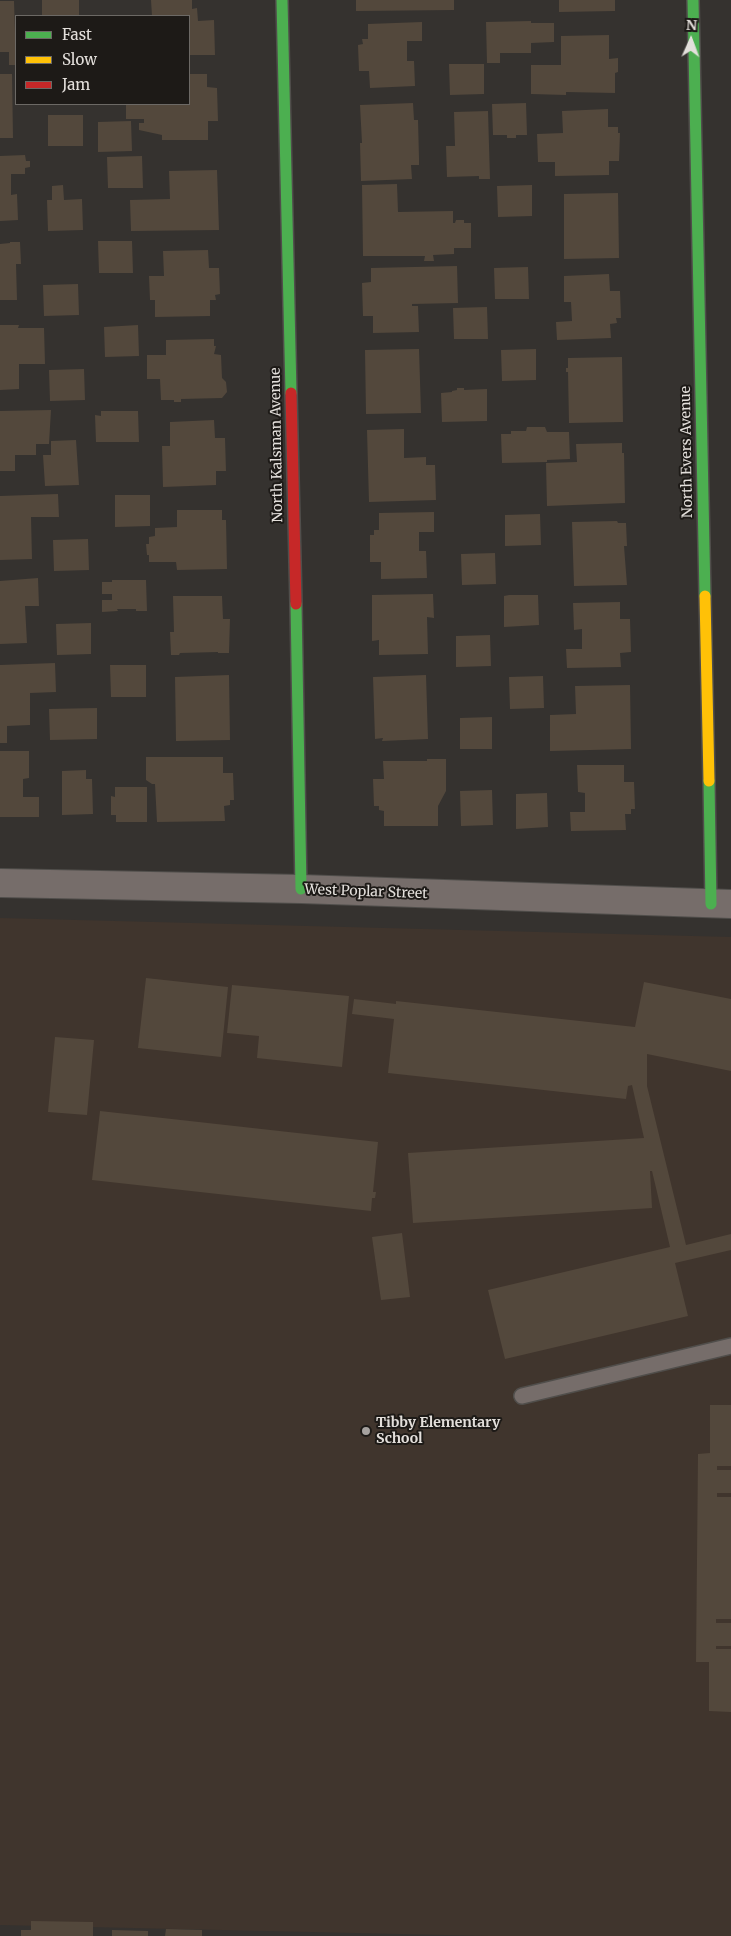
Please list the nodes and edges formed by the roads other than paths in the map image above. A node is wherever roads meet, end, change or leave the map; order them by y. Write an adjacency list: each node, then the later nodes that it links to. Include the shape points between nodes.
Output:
1 (282, 0): 4 (street, North Kalsman Avenue)
2 (693, 0): 5 (street, North Evers Avenue)
3 (0, 882): 4 (street, West Poplar Street)
4 (300, 889): 5 (street, West Poplar Street)
5 (721, 904)
6 (731, 1346): 7 (lane)
7 (522, 1396)

